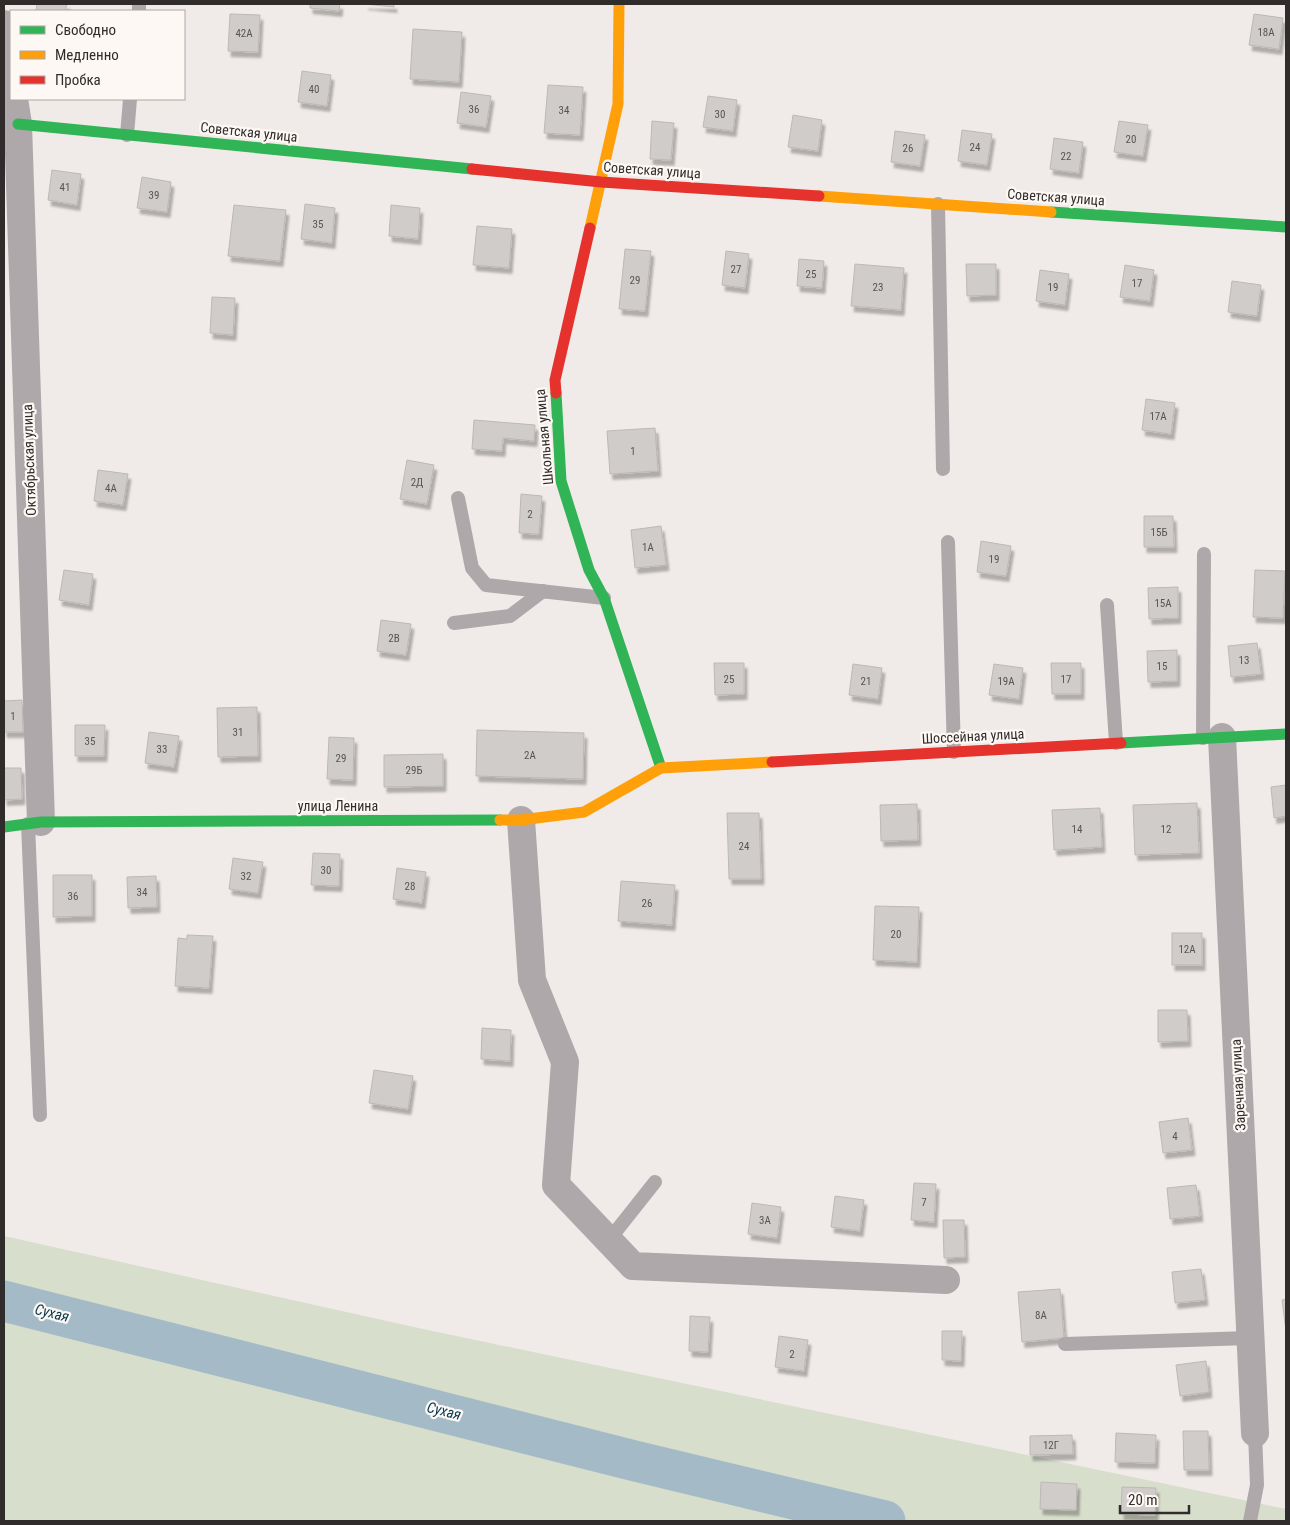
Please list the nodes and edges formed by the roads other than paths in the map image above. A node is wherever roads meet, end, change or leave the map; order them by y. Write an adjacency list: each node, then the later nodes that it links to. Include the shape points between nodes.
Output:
1 (619, 4): 7 (street, Школьная улица, via 618,104)
2 (4, 24): 3 (street)
3 (10, 70)
4 (130, 100): 6 (lane)
5 (13, 129): 6 (street, Советская улица); 24 (street, Октябрьская улица)
6 (127, 135): 7 (street, Советская улица)
7 (601, 182): 8 (street, Советская улица); 15 (street, Школьная улица, via 555,380 561,481 589,570)
8 (938, 204): 9 (street, Советская улица); 10 (lane)
9 (1286, 227)
10 (943, 469)
11 (458, 498): 14 (lane, via 472,568 486,585)
12 (948, 542): 21 (lane)
13 (1204, 554): 19 (lane)
14 (543, 591): 15 (lane); 17 (lane, via 510,616)
15 (604, 598): 22 (street, Школьная улица)
16 (1107, 605): 20 (lane)
17 (454, 623)
18 (1286, 734): 19 (street, Шоссейная улица)
19 (1213, 738): 20 (street, Шоссейная улица); 30 (street, Заречная улица)
20 (1116, 743): 21 (street, Шоссейная улица)
21 (954, 752): 22 (street, Шоссейная улица)
22 (661, 768): 23 (street, улица Ленина, via 584,812)
23 (521, 820): 24 (street, улица Ленина); 28 (street, via 532,980 565,1062 556,1184)
24 (34, 823): 25 (street, улица Ленина); 26 (lane)
25 (4, 827)
26 (40, 1115)
27 (655, 1182): 28 (lane)
28 (609, 1240): 29 (street, via 633,1266)
29 (946, 1280)
30 (1249, 1338): 31 (lane); 32 (street, Заречная улица)
31 (1065, 1344)
32 (1254, 1433): 33 (lane, via 1257,1485)
33 (1250, 1521)

